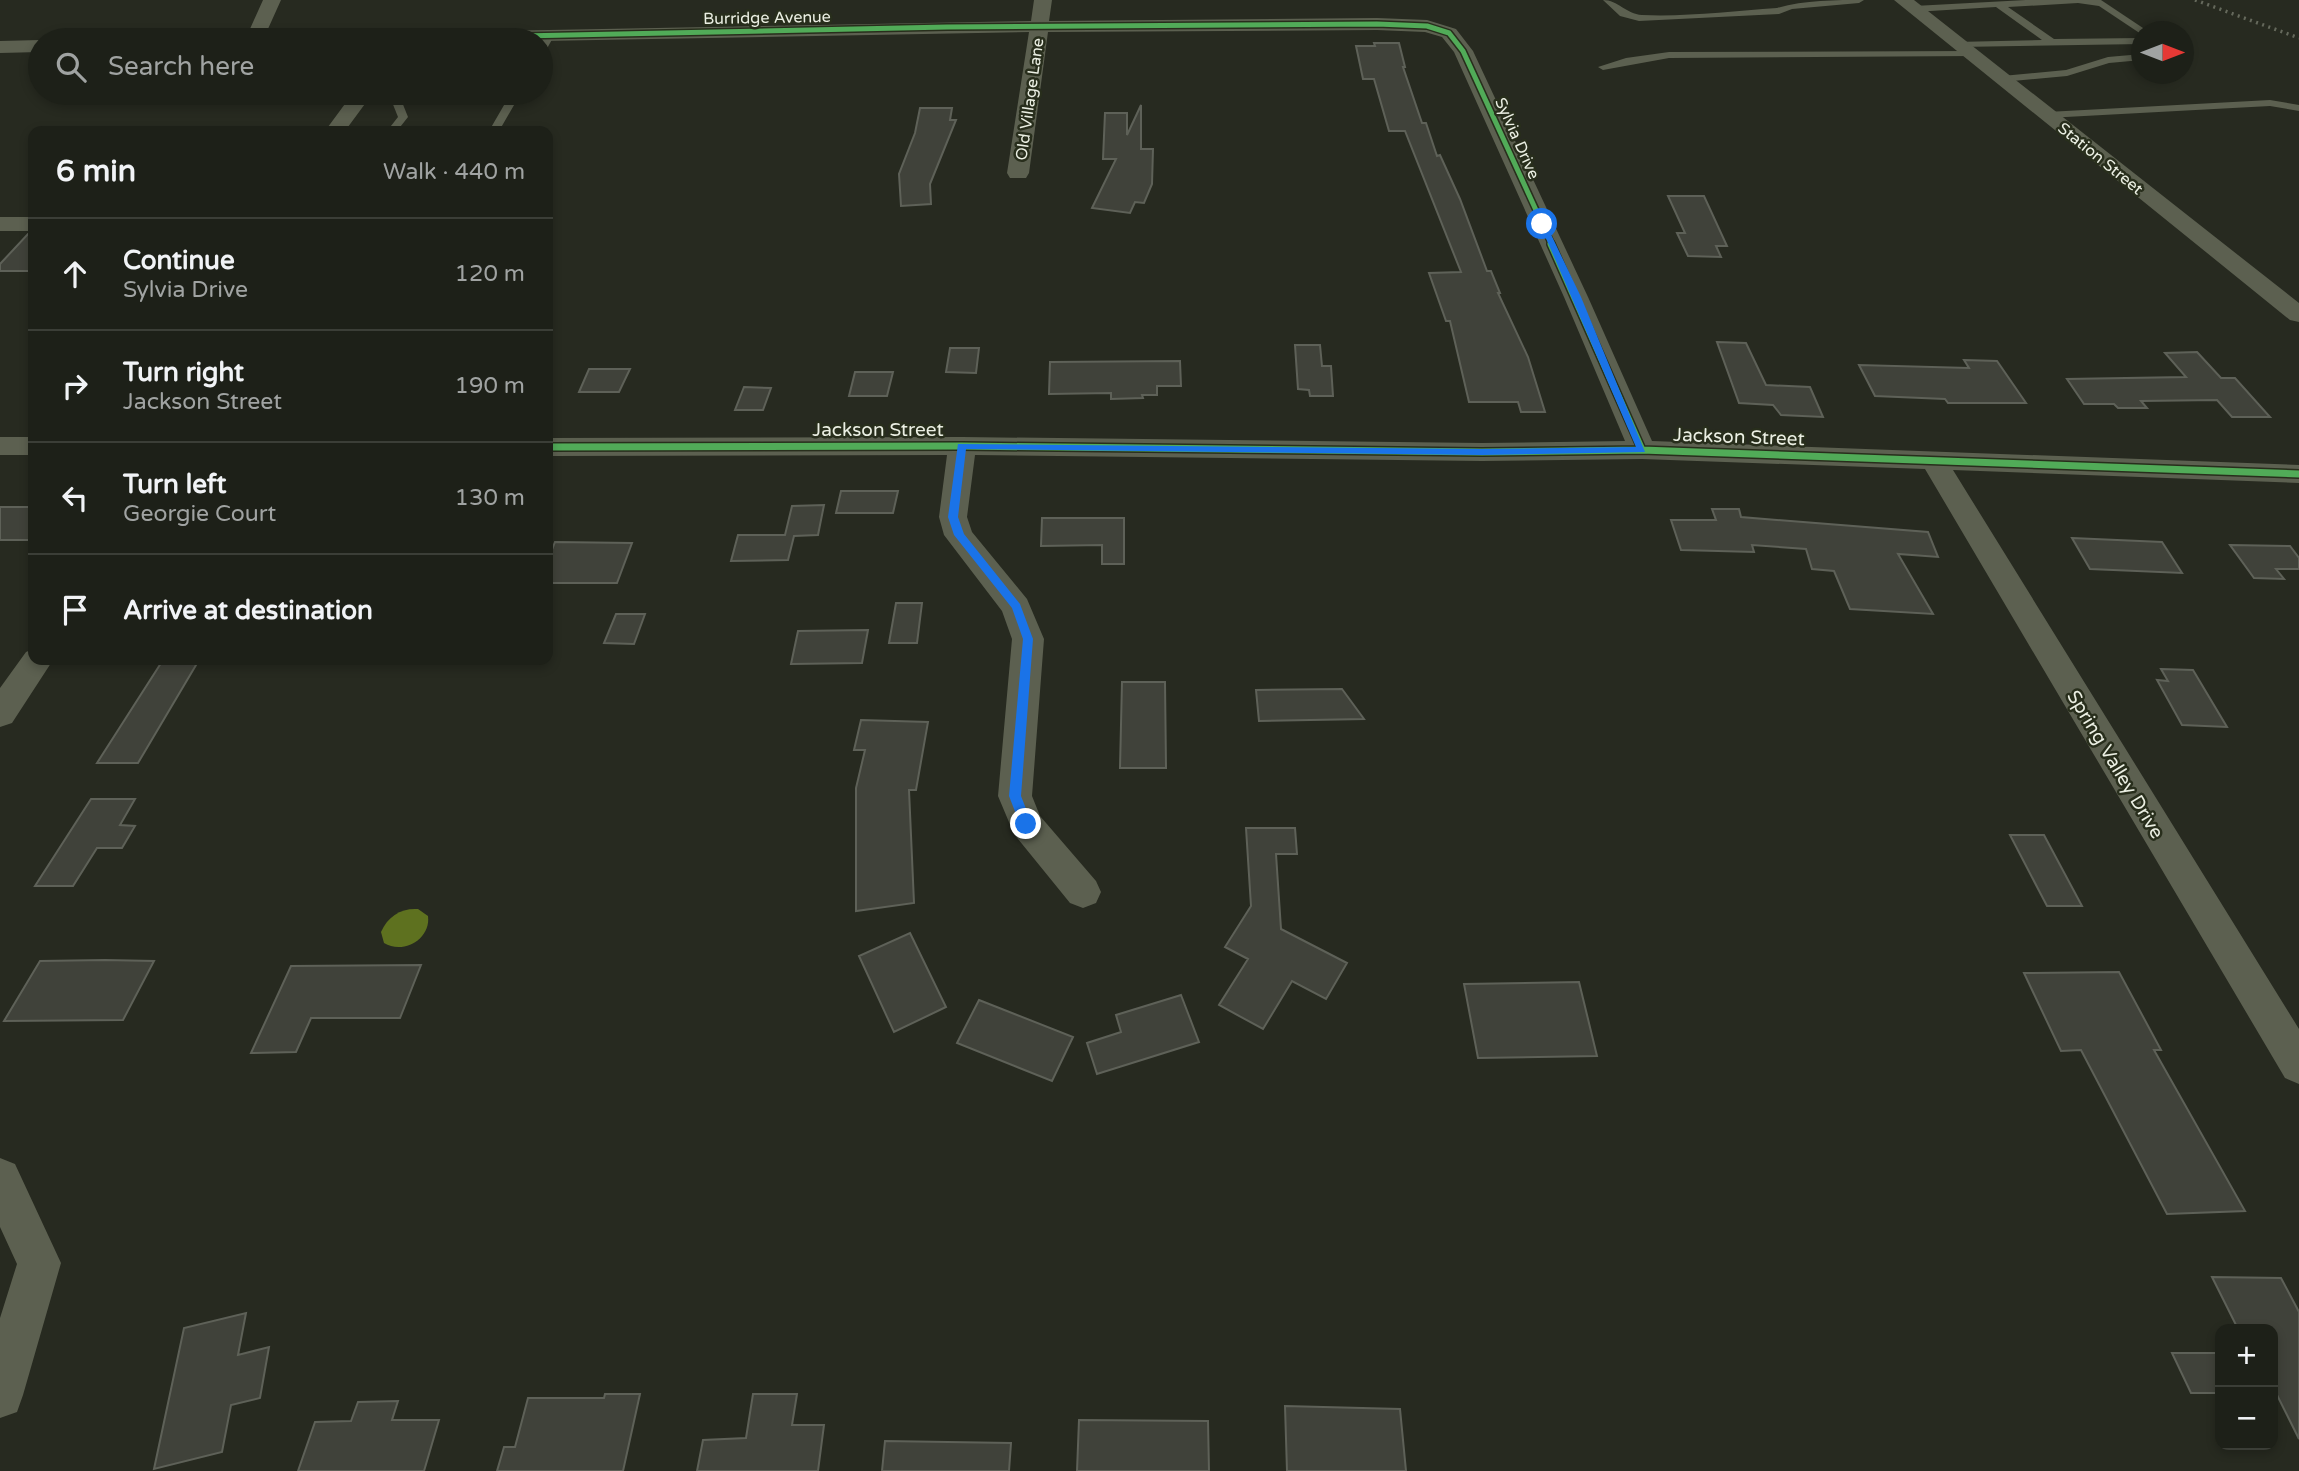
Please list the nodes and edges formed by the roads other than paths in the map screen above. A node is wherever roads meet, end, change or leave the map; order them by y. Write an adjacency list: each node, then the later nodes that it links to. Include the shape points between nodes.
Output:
1 (272, 0): 9 (street)
2 (1043, 0): 8 (street, Old Village Lane)
3 (1608, 0): 4 (lane, via 1620,14 1654,18 1779,11)
4 (1859, 0)
5 (1998, 4): 6 (lane); 7 (lane, via 2102,3); 13 (lane)
6 (1909, 5): 16 (street, Station Street)
7 (2131, 23)
8 (1040, 26): 10 (street, Burridge Avenue, via 1377,24 1427,26); 12 (street, Burridge Avenue); 28 (street, Old Village Lane)
9 (259, 28)
10 (1449, 33): 36 (street, Sylvia Drive, via 1463,51)
11 (2131, 41): 13 (lane)
12 (553, 43)
13 (2053, 43): 16 (lane)
14 (0, 47): 15 (street)
15 (28, 47)
16 (1965, 49): 18 (lane, via 1669,55); 19 (street, Station Street)
17 (2131, 58): 19 (lane, via 2067,73)
18 (1603, 67)
19 (2002, 79): 24 (street, Station Street)
20 (354, 105): 25 (street)
21 (398, 105): 26 (lane, via 403,117)
22 (509, 105): 27 (lane)
23 (2299, 108): 24 (lane, via 2270,103)
24 (2047, 115): 31 (street, Station Street)
25 (339, 126)
26 (397, 126)
27 (497, 126)
28 (1018, 173)
29 (0, 224): 30 (street)
30 (28, 224)
31 (2299, 315)
32 (0, 446): 33 (street)
33 (28, 446)
34 (962, 446): 35 (street, Jackson Street); 36 (street, Jackson Street); 41 (street, via 953,517 959,535 1016,607 1028,639 1015,796 1026,824)
35 (553, 447)
36 (1642, 450): 37 (street, Jackson Street)
37 (1934, 462): 38 (street, Jackson Street); 42 (street, Spring Valley Drive)
38 (2299, 474)
39 (34, 665): 40 (street)
40 (0, 714)
41 (1083, 892)
42 (2299, 1065)
43 (0, 1179): 44 (street, via 39,1263)
44 (0, 1395)

